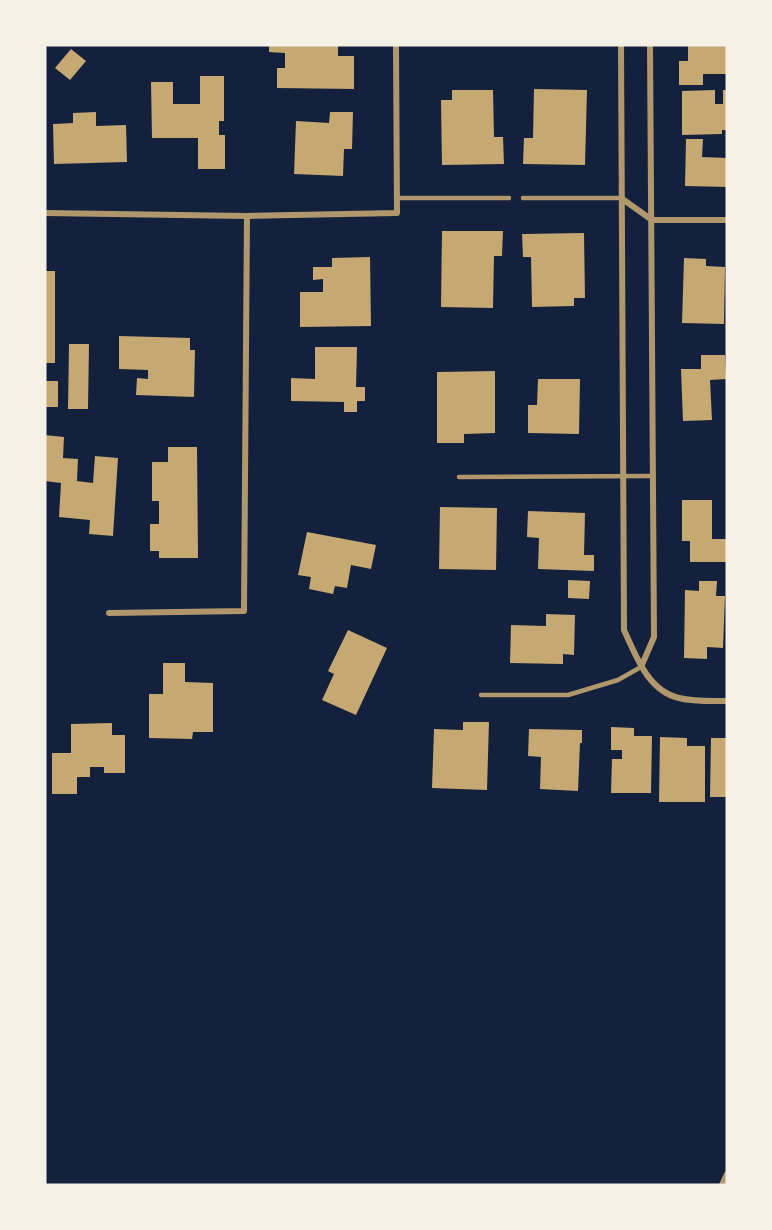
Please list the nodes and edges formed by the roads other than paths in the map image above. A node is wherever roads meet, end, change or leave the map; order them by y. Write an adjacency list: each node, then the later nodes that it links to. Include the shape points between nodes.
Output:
1 (396, 45): 4 (street)
2 (621, 45): 7 (street)
3 (651, 45): 10 (street)
4 (397, 198): 5 (lane); 9 (street, via 397,213)
5 (509, 198)
6 (523, 198): 7 (lane)
7 (621, 198): 10 (street); 12 (street)
8 (45, 213): 9 (street)
9 (247, 216): 15 (street, via 244,611)
10 (652, 220): 11 (street); 13 (street)
11 (727, 220)
12 (623, 475): 13 (lane); 14 (lane); 16 (street, via 624,630)
13 (653, 476): 16 (street, via 654,638)
14 (459, 477)
15 (109, 613)
16 (641, 667): 17 (lane, via 618,680 568,695); 18 (street, via 657,687 677,698)
17 (481, 694)
18 (727, 700)
19 (727, 1173): 20 (street)
20 (722, 1185)

